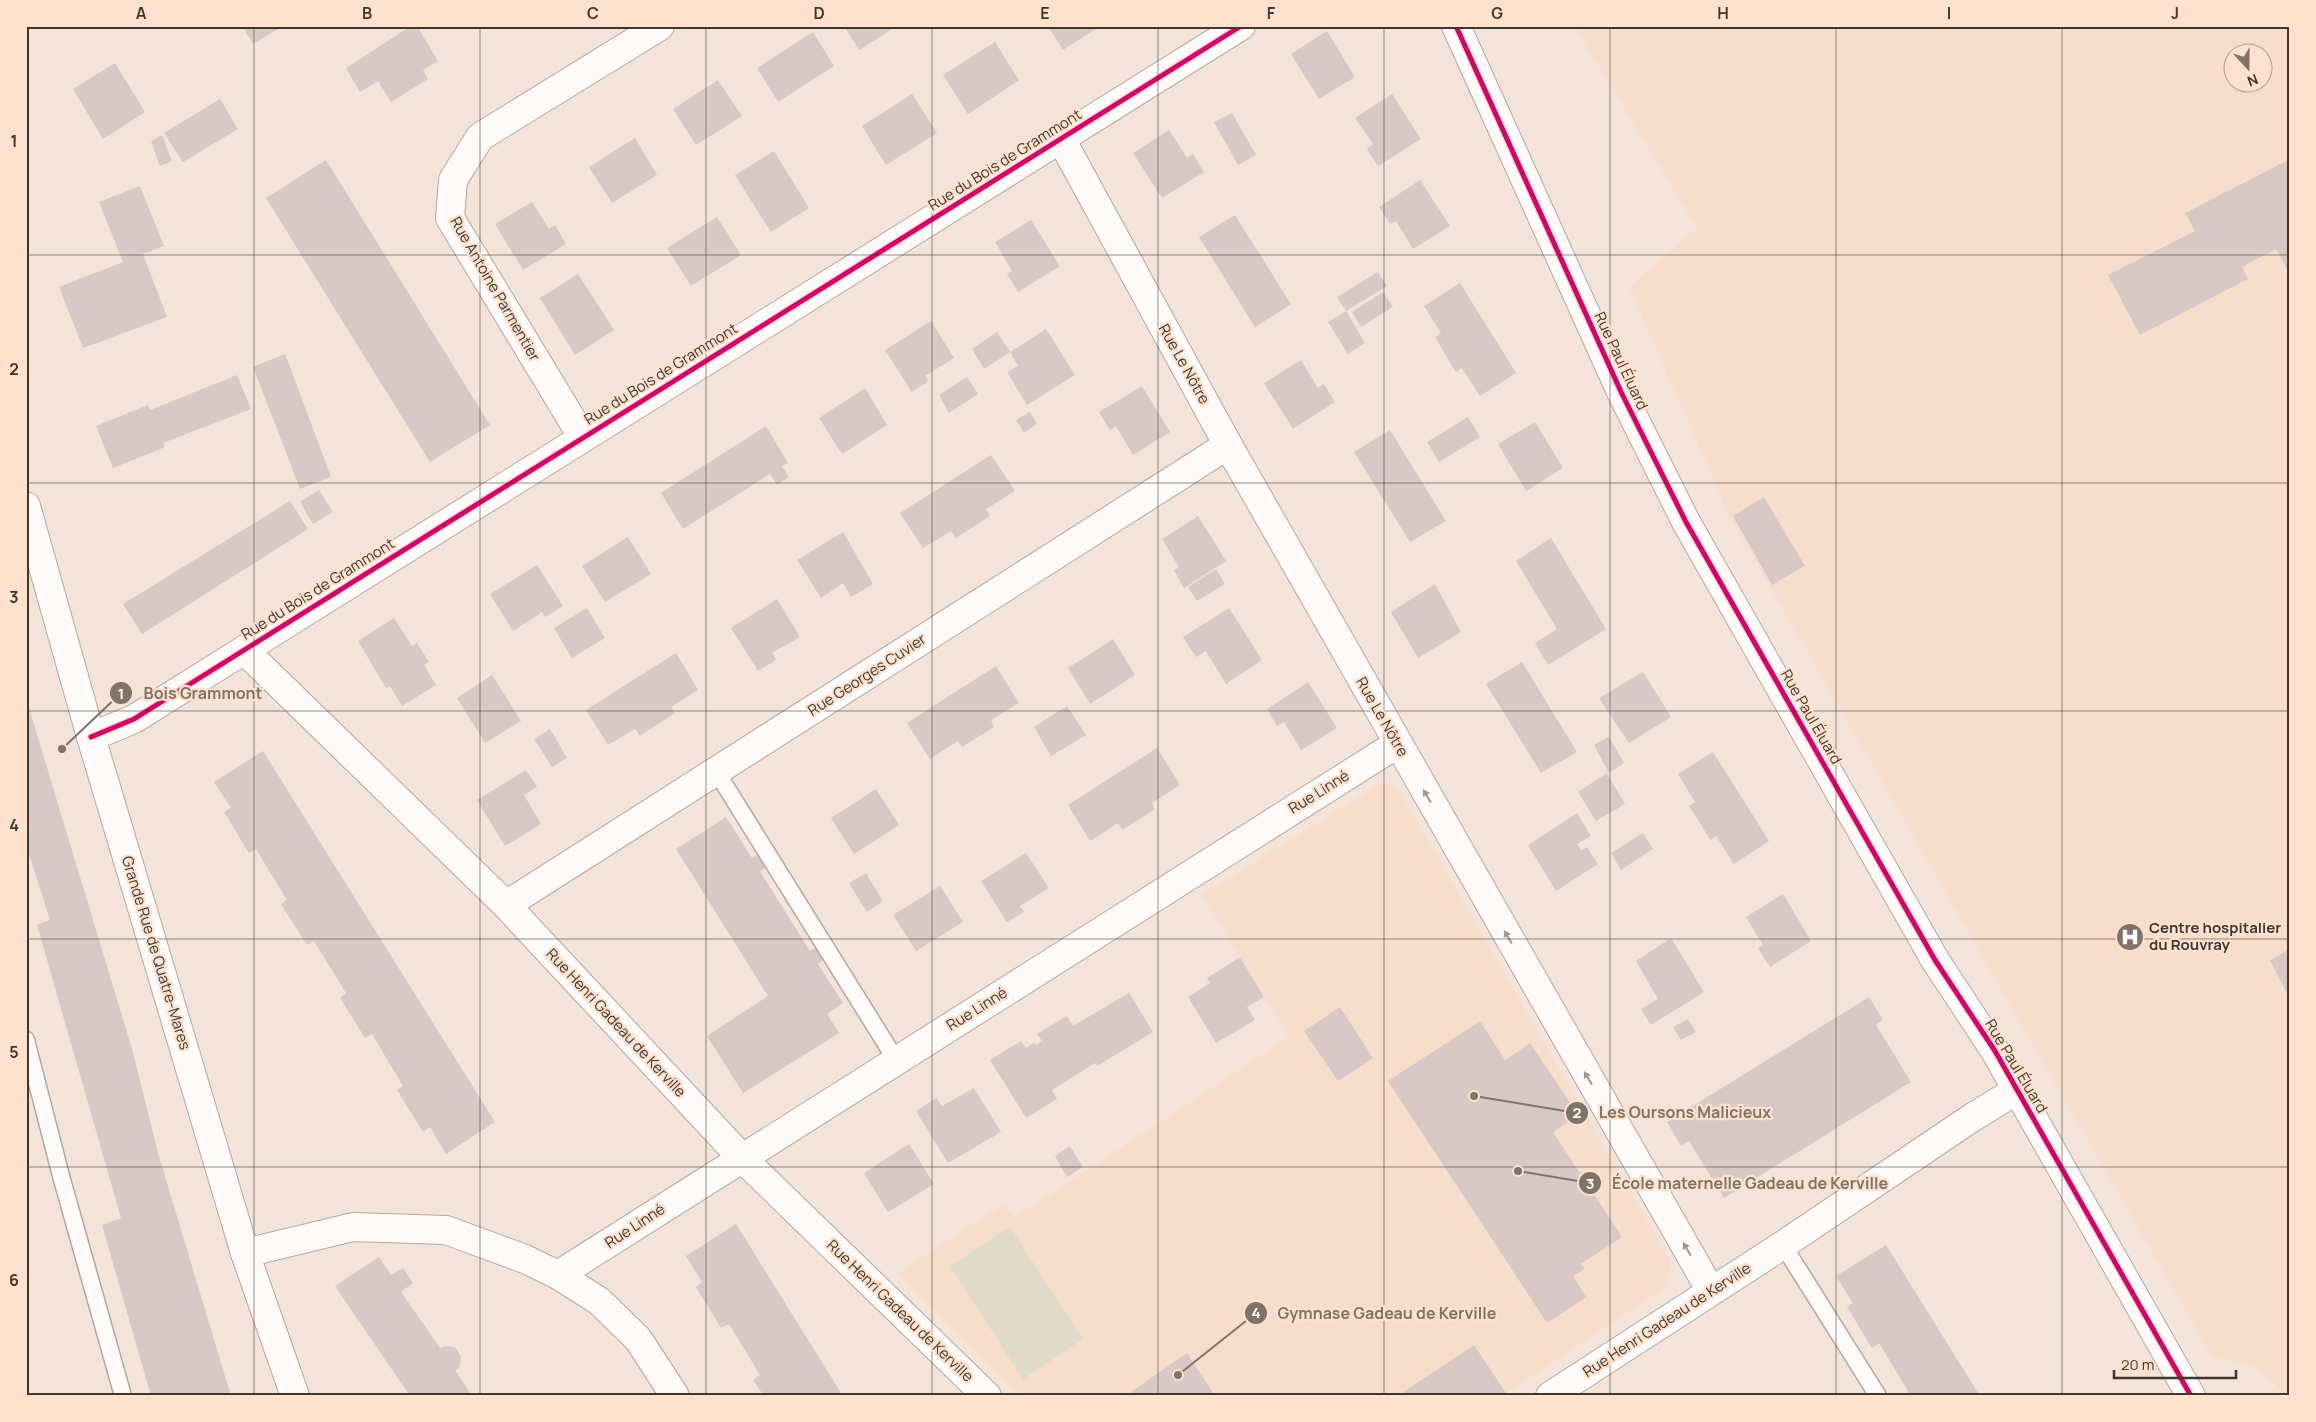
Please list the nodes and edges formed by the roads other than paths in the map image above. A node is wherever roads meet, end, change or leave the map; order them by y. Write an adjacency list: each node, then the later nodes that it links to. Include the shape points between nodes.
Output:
1 (660, 26): 5 (street, Rue Antoine Parmentier, via 480,138 453,180 450,218)
2 (1241, 26): 4 (street, Rue du Bois de Grammont)
3 (1456, 26): 15 (street, Rue Paul Éluard, via 1622,394 1686,522 1935,960)
4 (1061, 139): 5 (street, Rue du Bois de Grammont); 6 (street, Rue Le Nôtre)
5 (583, 438): 8 (street, Rue du Bois de Grammont)
6 (1228, 445): 10 (street, Rue Le Nôtre); 11 (street, Rue Georges Cuvier)
7 (26, 506): 9 (street, Grande Rue de Quatre-Mares)
8 (244, 650): 9 (street, Rue du Bois de Grammont, via 134,719); 12 (street, Rue Henri Gadeau de Kerville)
9 (91, 737): 18 (street, Grande Rue de Quatre-Mares)
10 (1397, 744): 14 (street, Rue Linné); 20 (street, Rue Le Nôtre, one-way to 10)
11 (716, 771): 12 (street, Rue Georges Cuvier); 14 (lane)
12 (506, 905): 16 (street, Rue Henri Gadeau de Kerville)
13 (26, 1040): 22 (lane)
14 (896, 1060): 16 (street, Rue Linné)
15 (2017, 1090): 17 (street, Rue Henri Gadeau de Kerville); 27 (street, Rue Paul Éluard)
16 (742, 1158): 19 (street, Rue Linné); 25 (street, Rue Henri Gadeau de Kerville)
17 (1783, 1245): 20 (street, Rue Henri Gadeau de Kerville); 26 (lane)
18 (245, 1253): 19 (street, via 353,1227 446,1230); 23 (street, Grande Rue de Quatre-Mares)
19 (558, 1275): 24 (street, via 599,1301 638,1339)
20 (1711, 1291): 21 (street, Rue Henri Gadeau de Kerville)
21 (1551, 1395)
22 (123, 1396)
23 (295, 1396)
24 (675, 1396)
25 (987, 1396)
26 (1878, 1396)
27 (2191, 1396)

